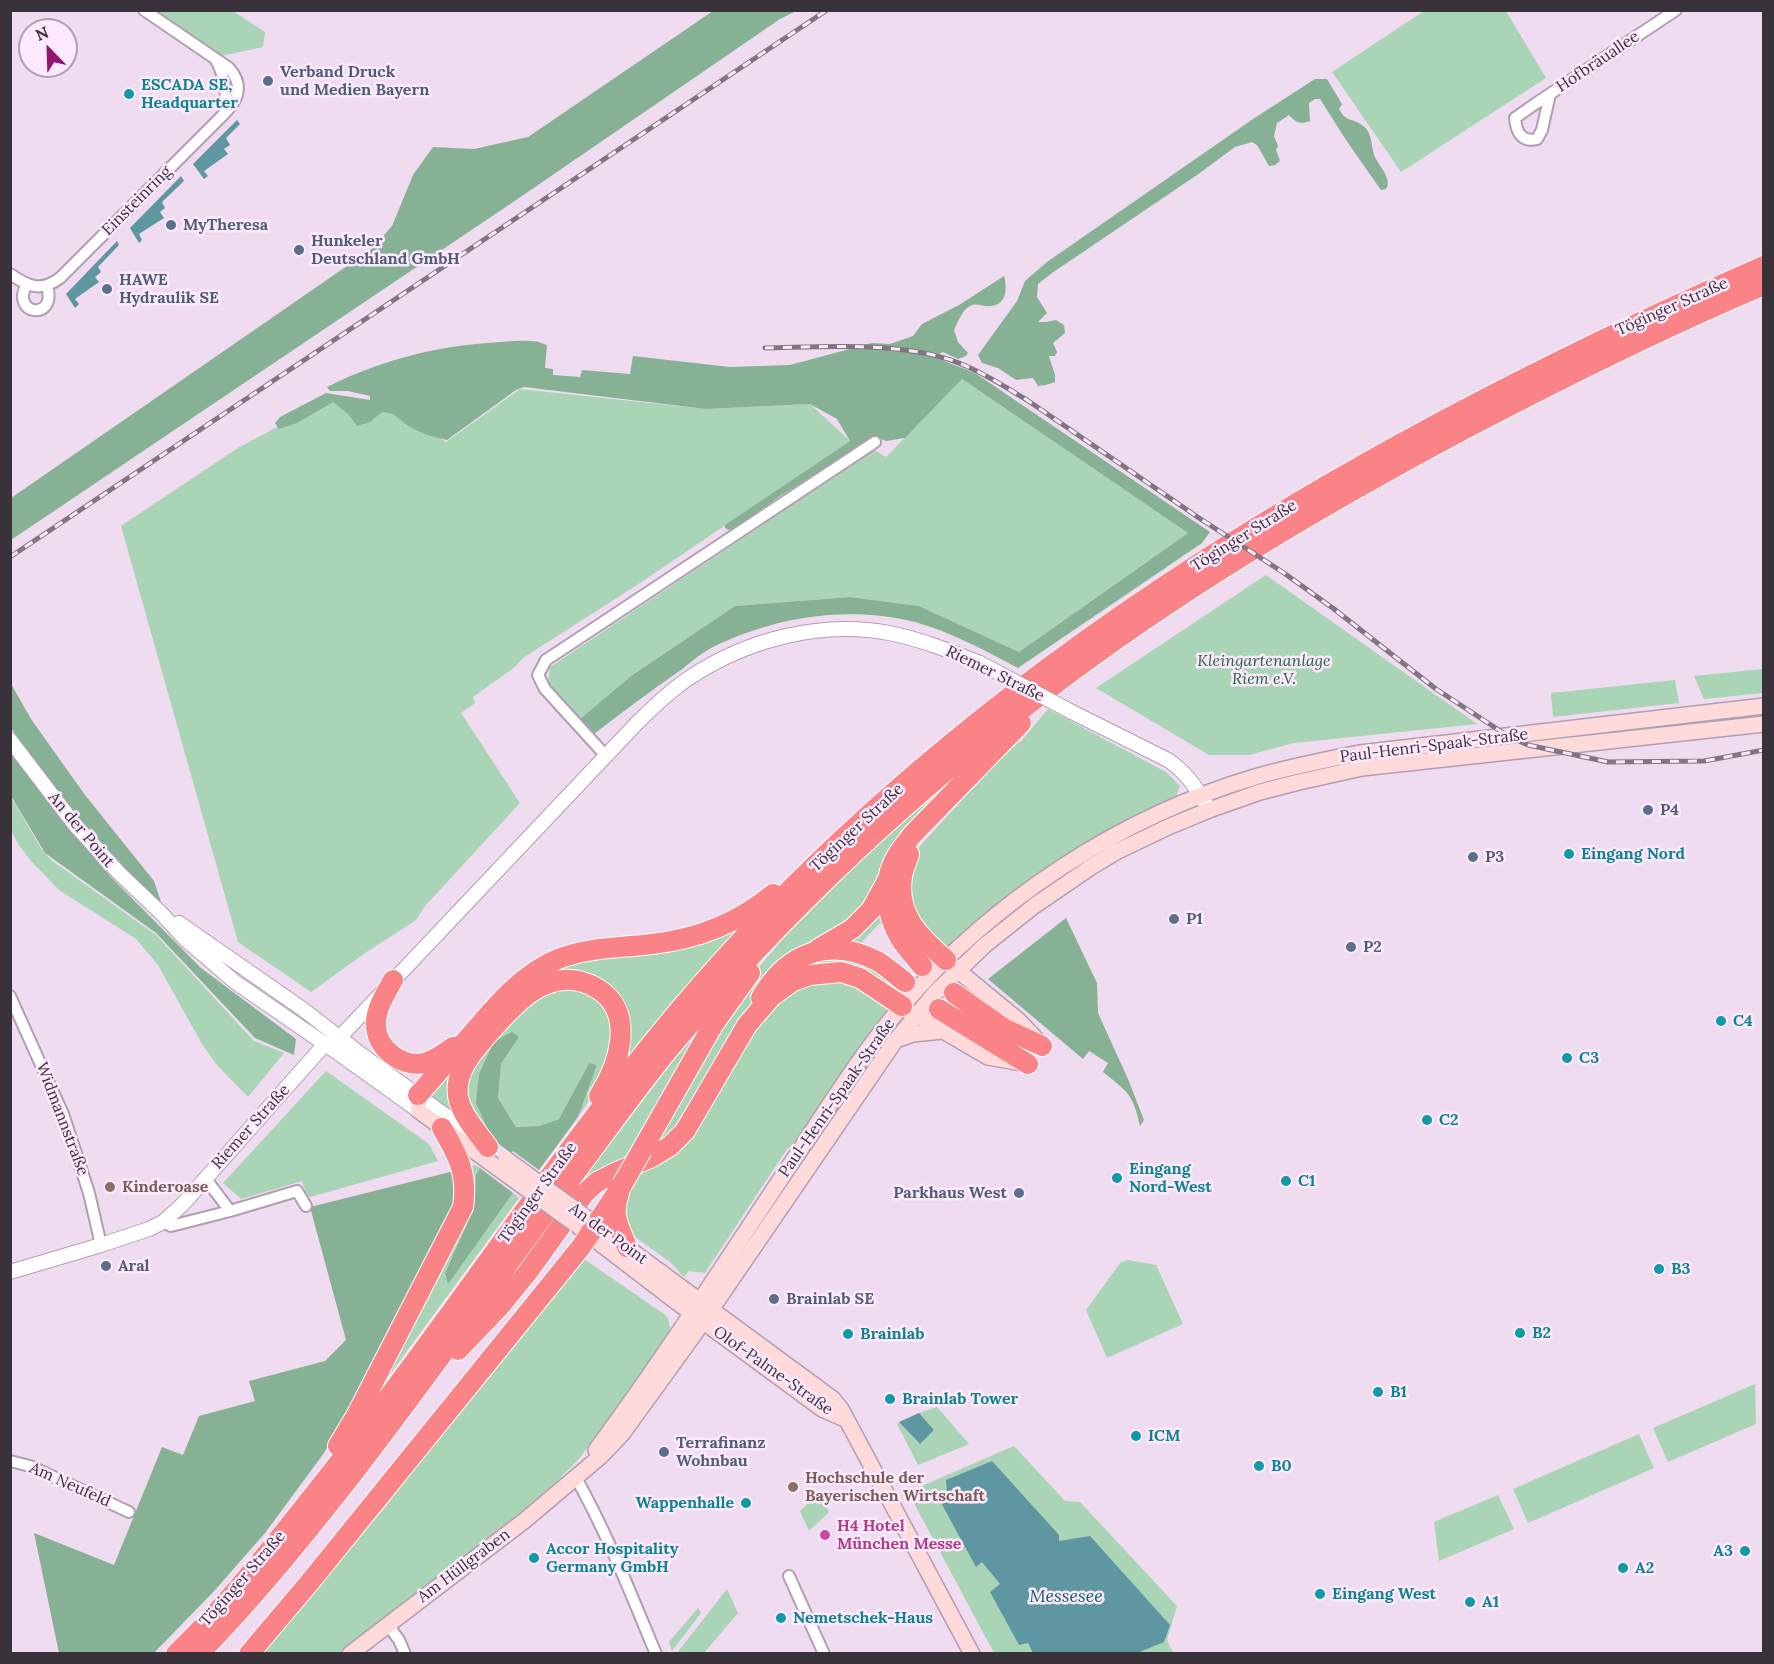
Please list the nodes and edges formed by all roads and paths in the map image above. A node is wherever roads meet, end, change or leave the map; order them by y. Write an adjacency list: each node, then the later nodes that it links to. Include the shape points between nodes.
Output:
1 (144, 10): 8 (street, Einsteinring, via 234,73 236,100 60,278)
2 (1676, 10): 3 (street, Hofbräuallee)
3 (1550, 94)
4 (1764, 266): 18 (highway, Töginger Straße, via 1619,331 1482,399 1244,535 1089,638 1009,697 873,811)
5 (10, 274): 6 (street)
6 (27, 284): 8 (street); 8 (street, via 23,300 36,311 48,303)
7 (1764, 285): 10 (highway, Töginger Straße, via 1630,345 1376,477 1271,538)
8 (47, 286)
9 (875, 442): 14 (street, via 546,660 538,675 545,689)
10 (1070, 673): 17 (highway); 21 (highway, Töginger Straße, via 917,796)
11 (1764, 706): 15 (main road, Paul-Henri-Spaak-Straße, via 1360,753 1255,777)
12 (1764, 724): 16 (main road, Paul-Henri-Spaak-Straße, via 1362,768 1260,792)
13 (10, 740): 20 (street, An der Point, via 75,825)
14 (606, 756): 15 (street, Riemer Straße, bridge, via 662,699 689,678 736,652 806,632 859,630 915,639 980,663 1168,760 1190,778); 26 (street, Riemer Straße)
15 (1201, 796): 16 (street, Riemer Straße); 25 (main road, Paul-Henri-Spaak-Straße, via 1134,825 1018,898)
16 (1209, 810): 25 (main road, Paul-Henri-Spaak-Straße, via 1142,839 1084,872)
17 (926, 821): 19 (highway, via 897,855); 25 (highway, via 902,876 901,898 919,936)
18 (819, 862): 34 (highway, via 734,921 696,937 586,951 557,959 509,991); 45 (highway, Töginger Straße, via 711,974)
19 (887, 881): 23 (highway, via 871,910 852,929); 24 (highway, via 894,926)
20 (160, 912): 22 (street, An der Point); 37 (street, An der Point, via 192,946 236,982)
21 (777, 928): 49 (highway, bridge, via 713,1025); 58 (highway, Töginger Straße, via 647,1078)
22 (196, 936): 35 (street, An der Point, via 249,970); 37 (street, An der Point, via 259,991 321,1035)
23 (812, 952): 27 (highway, via 854,952 880,963); 32 (highway, via 776,976)
24 (922, 966)
25 (951, 966): 31 (main road, Paul-Henri-Spaak-Straße); 38 (main road, via 1018,1020)
26 (393, 980): 34 (highway, via 375,1024 383,1046 396,1058 415,1064 428,1062); 35 (street, Riemer Straße)
27 (905, 982)
28 (954, 993): 38 (highway, via 1003,1028)
29 (10, 996): 54 (street, Widmannstraße, via 67,1125)
30 (939, 1009): 40 (highway)
31 (909, 1011): 32 (highway, via 860,978 828,973 793,981 771,997); 33 (main road); 36 (main road, Paul-Henri-Spaak-Straße); 42 (main road, Paul-Henri-Spaak-Straße, via 862,1056)
32 (747, 1024): 58 (highway, via 685,1131 670,1146 597,1182 584,1194 501,1305)
33 (942, 1031): 36 (main road, via 913,1034); 40 (main road, via 988,1057)
34 (470, 1036): 41 (highway)
35 (341, 1041): 37 (street); 39 (street, An der Point)
36 (895, 1041): 43 (main road, Paul-Henri-Spaak-Straße)
37 (324, 1044): 39 (street, An der Point); 48 (street, Riemer Straße)
38 (1042, 1046)
39 (357, 1059): 41 (street, An der Point)
40 (1028, 1064)
41 (418, 1103): 44 (main road, An der Point); 46 (street, An der Point)
42 (828, 1108): 43 (main road); 57 (main road, Paul-Henri-Spaak-Straße)
43 (842, 1117): 57 (main road, Paul-Henri-Spaak-Straße)
44 (442, 1128): 47 (main road, An der Point); 62 (highway, via 460,1161 465,1190 463,1207 356,1416 328,1463 270,1537)
45 (575, 1142): 46 (highway, via 583,1118 616,1062 621,1034 618,1015 606,996 590,984 564,980 526,996 464,1066 459,1081 460,1102); 62 (highway, Töginger Straße, via 381,1408)
46 (488, 1147): 47 (main road, An der Point)
47 (503, 1164): 53 (main road, An der Point, bridge)
48 (206, 1179): 51 (street); 52 (street, Riemer Straße)
49 (622, 1185): 53 (highway); 55 (highway, via 614,1209)
50 (306, 1206): 51 (street, via 297,1191)
51 (230, 1211): 52 (street, via 171,1226)
52 (163, 1222): 54 (street, Riemer Straße)
53 (585, 1225): 55 (main road, An der Point); 57 (main road, An der Point); 67 (highway, via 581,1247)
54 (101, 1245): 56 (street, Riemer Straße)
55 (627, 1247): 57 (main road, An der Point)
56 (10, 1272)
57 (701, 1311): 60 (main road, Am Hüllgraben, via 622,1434); 72 (main road, Olof-Palme-Straße, via 822,1409 845,1419)
58 (413, 1395): 66 (highway, Töginger Straße, via 270,1575)
59 (10, 1461): 61 (street, Am Neufeld, via 30,1466)
60 (575, 1476): 64 (main road, Am Hüllgraben, via 524,1521); 70 (street)
61 (129, 1512)
62 (265, 1555): 65 (highway, Töginger Straße)
63 (789, 1576): 71 (street)
64 (387, 1625): 68 (main road, Am Hüllgraben); 69 (street)
65 (176, 1653)
66 (199, 1653)
67 (249, 1653)
68 (351, 1653)
69 (405, 1653)
70 (656, 1653)
71 (824, 1653)
72 (972, 1653)

